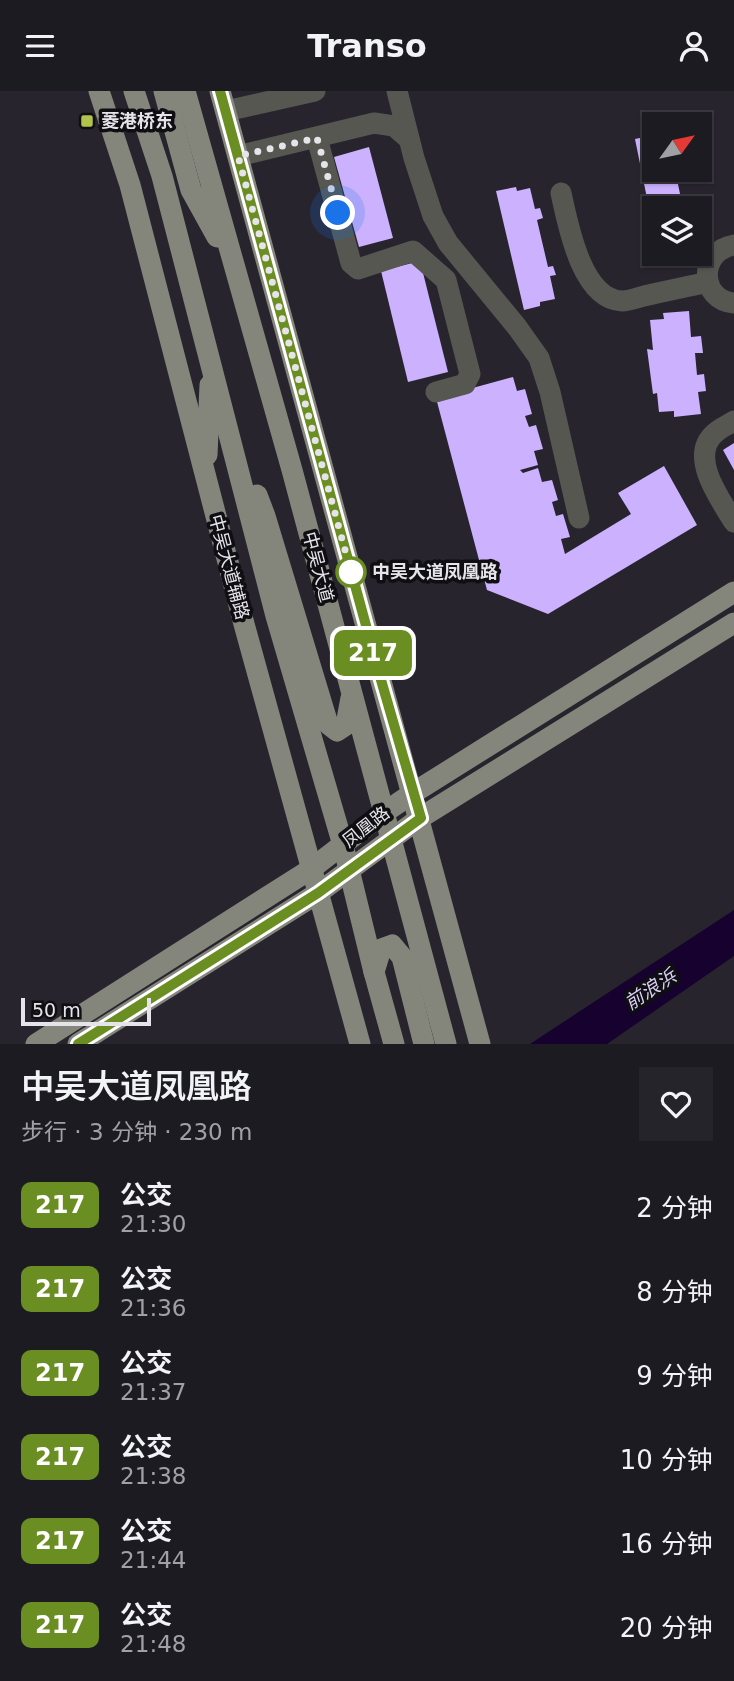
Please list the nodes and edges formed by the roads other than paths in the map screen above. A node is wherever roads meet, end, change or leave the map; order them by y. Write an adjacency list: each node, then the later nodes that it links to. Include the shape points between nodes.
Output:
1 (99, 91): 21 (main road, 中吴大道辅路, via 130,185)
2 (134, 91): 16 (main road, via 162,176)
3 (164, 91): 13 (main road, via 191,190)
4 (185, 91): 13 (main road, 中吴大道)
5 (397, 91): 9 (lane)
6 (307, 92): 7 (lane)
7 (223, 101): 10 (main road)
8 (317, 138): 9 (lane, via 374,123 394,125); 10 (lane); 17 (lane, via 351,263 358,269 413,251 446,280 470,374 465,384)
9 (409, 139): 22 (lane, via 443,234 539,358)
10 (238, 156): 20 (main road)
11 (561, 193): 14 (lane, via 584,268 607,296 622,301)
12 (734, 245): 14 (lane, via 713,256)
13 (236, 273): 24 (main road, 中吴大道)
14 (708, 282): 15 (lane, via 719,298)
15 (734, 303)
16 (211, 362): 18 (main road); 21 (main road)
17 (436, 392)
18 (222, 405): 27 (main road, via 265,516 328,724 337,731 346,725); 32 (main road, via 276,616)
19 (734, 421): 23 (lane, via 714,433 704,449 705,468)
20 (321, 460): 24 (main road); 28 (main road)
21 (206, 478): 33 (main road, 中吴大道辅路)
22 (579, 518)
23 (734, 522)
24 (318, 567): 27 (main road, 中吴大道)
25 (734, 592): 28 (main road, 凤凰路)
26 (734, 623): 30 (main road, 凤凰路)
27 (352, 692): 29 (main road, 中吴大道)
28 (413, 793): 29 (main road, 凤凰路); 30 (main road)
29 (385, 812): 31 (main road, 中吴大道); 32 (main road, 凤凰路)
30 (421, 818): 31 (main road, 凤凰路); 43 (main road)
31 (392, 838): 34 (main road, 凤凰路); 42 (main road, 中吴大道)
32 (343, 845): 33 (main road, 凤凰路); 34 (main road)
33 (312, 869): 35 (main road, 中吴大道辅路); 37 (main road, 凤凰路)
34 (349, 870): 35 (main road, 凤凰路); 36 (main road)
35 (318, 893): 38 (main road, 凤凰路); 39 (main road, 中吴大道辅路)
36 (374, 972): 40 (main road); 41 (main road, via 381,949 392,945 402,957)
37 (36, 1044)
38 (78, 1044)
39 (360, 1044)
40 (394, 1044)
41 (424, 1044)
42 (446, 1044)
43 (480, 1044)

